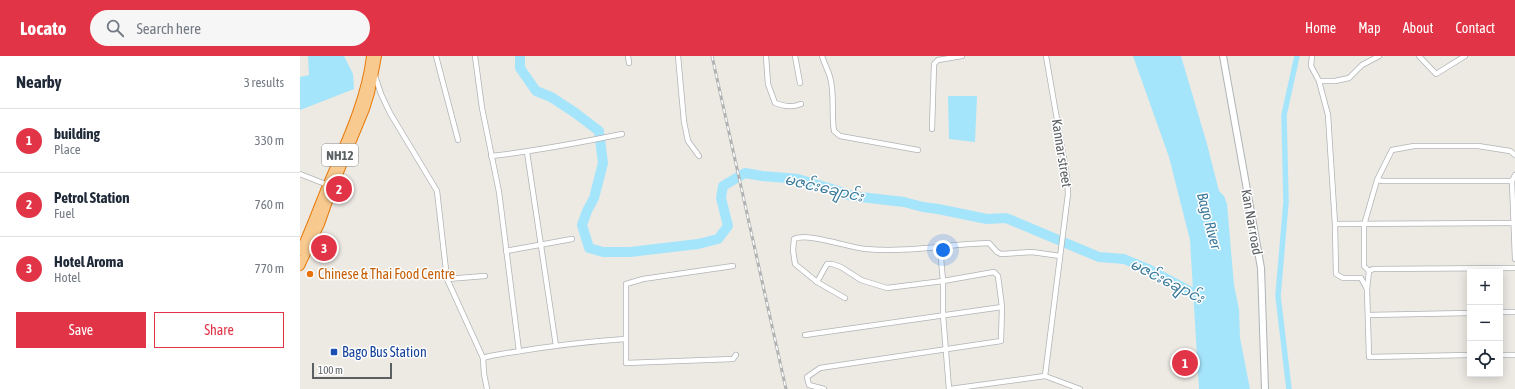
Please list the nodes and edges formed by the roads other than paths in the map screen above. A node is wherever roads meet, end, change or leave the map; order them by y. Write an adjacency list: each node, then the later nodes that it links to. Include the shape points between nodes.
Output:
1 (371, 56): 34 (highway, NH12, via 365,86)
2 (376, 56): 18 (highway, NH12)
3 (436, 56): 24 (street)
4 (474, 56): 28 (street)
5 (628, 56): 17 (street)
6 (678, 56): 29 (street, via 684,122 688,141)
7 (766, 56): 21 (street, via 768,84 775,103 784,106)
8 (795, 56): 20 (street)
9 (822, 56): 25 (street, via 830,77 834,131 840,136)
10 (962, 56): 22 (street, via 938,60 934,64)
11 (1046, 56): 43 (street, Kannar street, via 1067,177 1068,194)
12 (1223, 56): 77 (street, Kan Nar road, via 1261,268)
13 (1312, 56): 19 (street, via 1311,66)
14 (1379, 56): 19 (street, via 1362,65 1349,78)
15 (1419, 56): 16 (street, via 1436,74)
16 (1465, 56)
17 (629, 63)
18 (374, 73): 34 (highway, NH12, via 364,109); 50 (street, via 390,113 437,191)
19 (1319, 81): 36 (street, via 1328,115)
20 (800, 83)
21 (801, 104)
22 (932, 129)
23 (622, 134): 26 (street)
24 (458, 140)
25 (918, 150)
26 (527, 152): 28 (street); 39 (street)
27 (1515, 155): 32 (street, via 1510,151 1478,146 1414,146 1392,150)
28 (491, 156): 42 (street, via 499,192)
29 (699, 156)
30 (300, 174): 34 (street)
31 (1515, 175): 33 (street)
32 (1377, 180): 33 (street); 37 (street)
33 (1512, 181): 35 (street)
34 (330, 186): 41 (highway, NH12); 45 (highway, NH12, via 320,224)
35 (1514, 223): 37 (street); 44 (street)
36 (1335, 224): 37 (street); 53 (street, via 1336,274 1342,278 1362,278)
37 (1364, 225): 48 (street, via 1364,266)
38 (572, 239): 39 (street)
39 (540, 245): 42 (street); 63 (street)
40 (940, 247): 43 (street, via 989,243 1001,254); 51 (street); 52 (street, via 866,249 798,237 794,239 795,264)
41 (300, 251)
42 (506, 251): 65 (street)
43 (1060, 253): 71 (street, Kannar street)
44 (1515, 259)
45 (300, 266)
46 (733, 266): 62 (street, via 643,279 626,284)
47 (1515, 268): 48 (street)
48 (1369, 271): 53 (street)
49 (485, 276): 50 (street)
50 (447, 278): 70 (street)
51 (943, 281): 52 (street, via 887,288 861,280 841,267 827,264); 55 (street, via 994,272 998,276); 60 (street)
52 (817, 282): 54 (street)
53 (1367, 289): 59 (street)
54 (845, 298)
55 (1002, 307): 60 (street); 64 (street, via 1001,341)
56 (1467, 312): 59 (street)
57 (1503, 312): 58 (street)
58 (1515, 312)
59 (1368, 314): 67 (street, via 1369,357)
60 (943, 315): 61 (street); 64 (street)
61 (804, 335)
62 (625, 339): 63 (street); 66 (street, via 626,363 733,359)
63 (556, 346): 65 (street)
64 (946, 348): 74 (street, via 820,368 807,377 809,385); 75 (street)
65 (519, 351): 70 (street)
66 (736, 355)
67 (1467, 355)
68 (1503, 355): 69 (street)
69 (1515, 355)
70 (483, 358): 73 (street)
71 (1046, 376): 72 (street); 76 (street)
72 (991, 386): 75 (street)
73 (487, 389)
74 (824, 389)
75 (949, 389)
76 (1080, 389)
77 (1265, 389)

